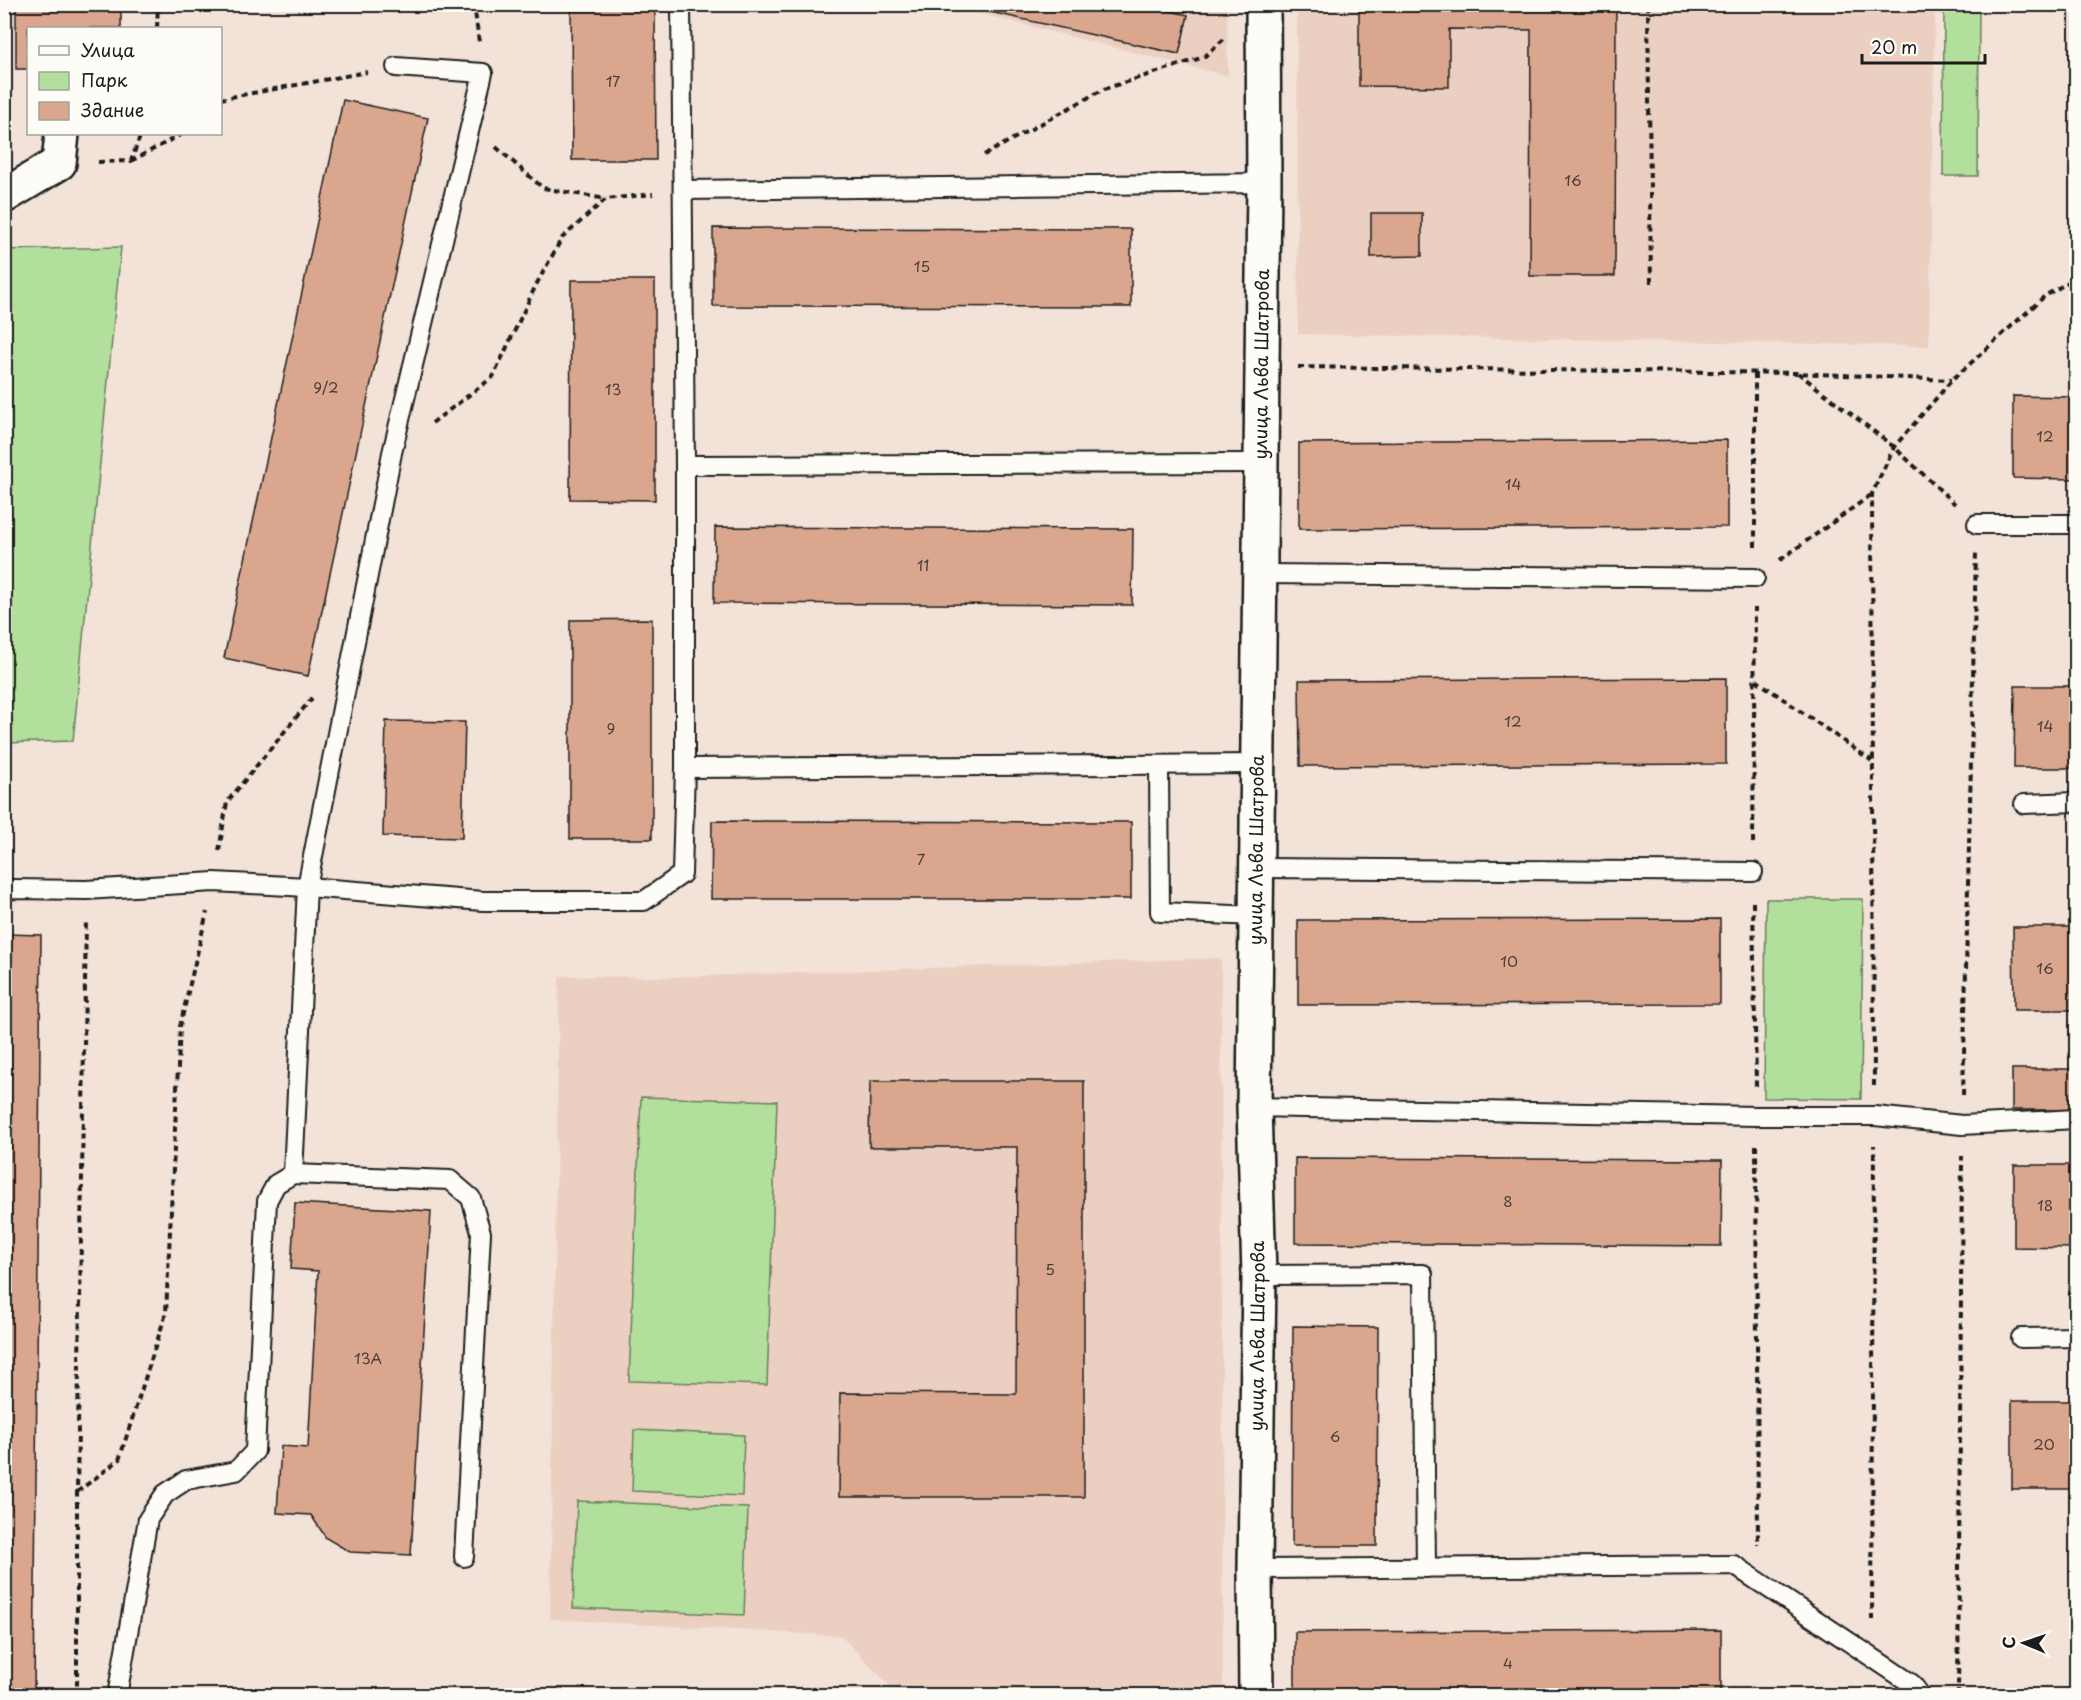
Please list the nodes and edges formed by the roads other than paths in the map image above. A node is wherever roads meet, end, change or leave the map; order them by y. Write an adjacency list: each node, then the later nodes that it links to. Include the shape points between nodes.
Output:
1 (681, 4): 6 (lane)
2 (1263, 4): 5 (street, улица Льва Шатрова)
3 (396, 67): 21 (lane, via 483,73 392,453)
4 (60, 148): 7 (street)
5 (1264, 183): 6 (lane); 8 (street, улица Льва Шатрова)
6 (683, 190): 9 (lane)
7 (5, 196)
8 (1260, 463): 9 (lane); 12 (street, улица Льва Шатрова)
9 (685, 465): 16 (lane)
10 (1977, 524): 11 (lane)
11 (2076, 524)
12 (1260, 574): 13 (lane); 14 (street, улица Льва Шатрова)
13 (1755, 578)
14 (1258, 764): 15 (lane); 19 (street, улица Льва Шатрова)
15 (1159, 765): 16 (lane); 23 (lane, via 1160,912)
16 (685, 768): 21 (lane, via 682,874 644,901 483,901)
17 (2076, 802): 18 (lane)
18 (2024, 804)
19 (1257, 868): 20 (lane); 23 (street, улица Льва Шатрова)
20 (1753, 872)
21 (307, 887): 22 (lane, via 213,882); 26 (lane)
22 (4, 891)
23 (1257, 916): 24 (street, улица Льва Шатрова)
24 (1254, 1107): 25 (lane, via 1875,1116 1962,1125); 27 (street, улица Льва Шатрова)
25 (2076, 1119)
26 (293, 1174): 30 (lane, via 450,1180 471,1198 480,1233); 33 (lane, via 276,1184 267,1201 255,1451 236,1471 186,1480 165,1494 148,1519)
27 (1259, 1275): 31 (street, улица Льва Шатрова); 32 (lane, via 1423,1274)
28 (2076, 1336): 29 (lane)
29 (2021, 1338)
30 (464, 1557)
31 (1255, 1569): 32 (lane); 34 (street, улица Льва Шатрова)
32 (1426, 1569): 35 (lane, via 1734,1565 1912,1684)
33 (117, 1695)
34 (1256, 1695)
35 (1921, 1695)

